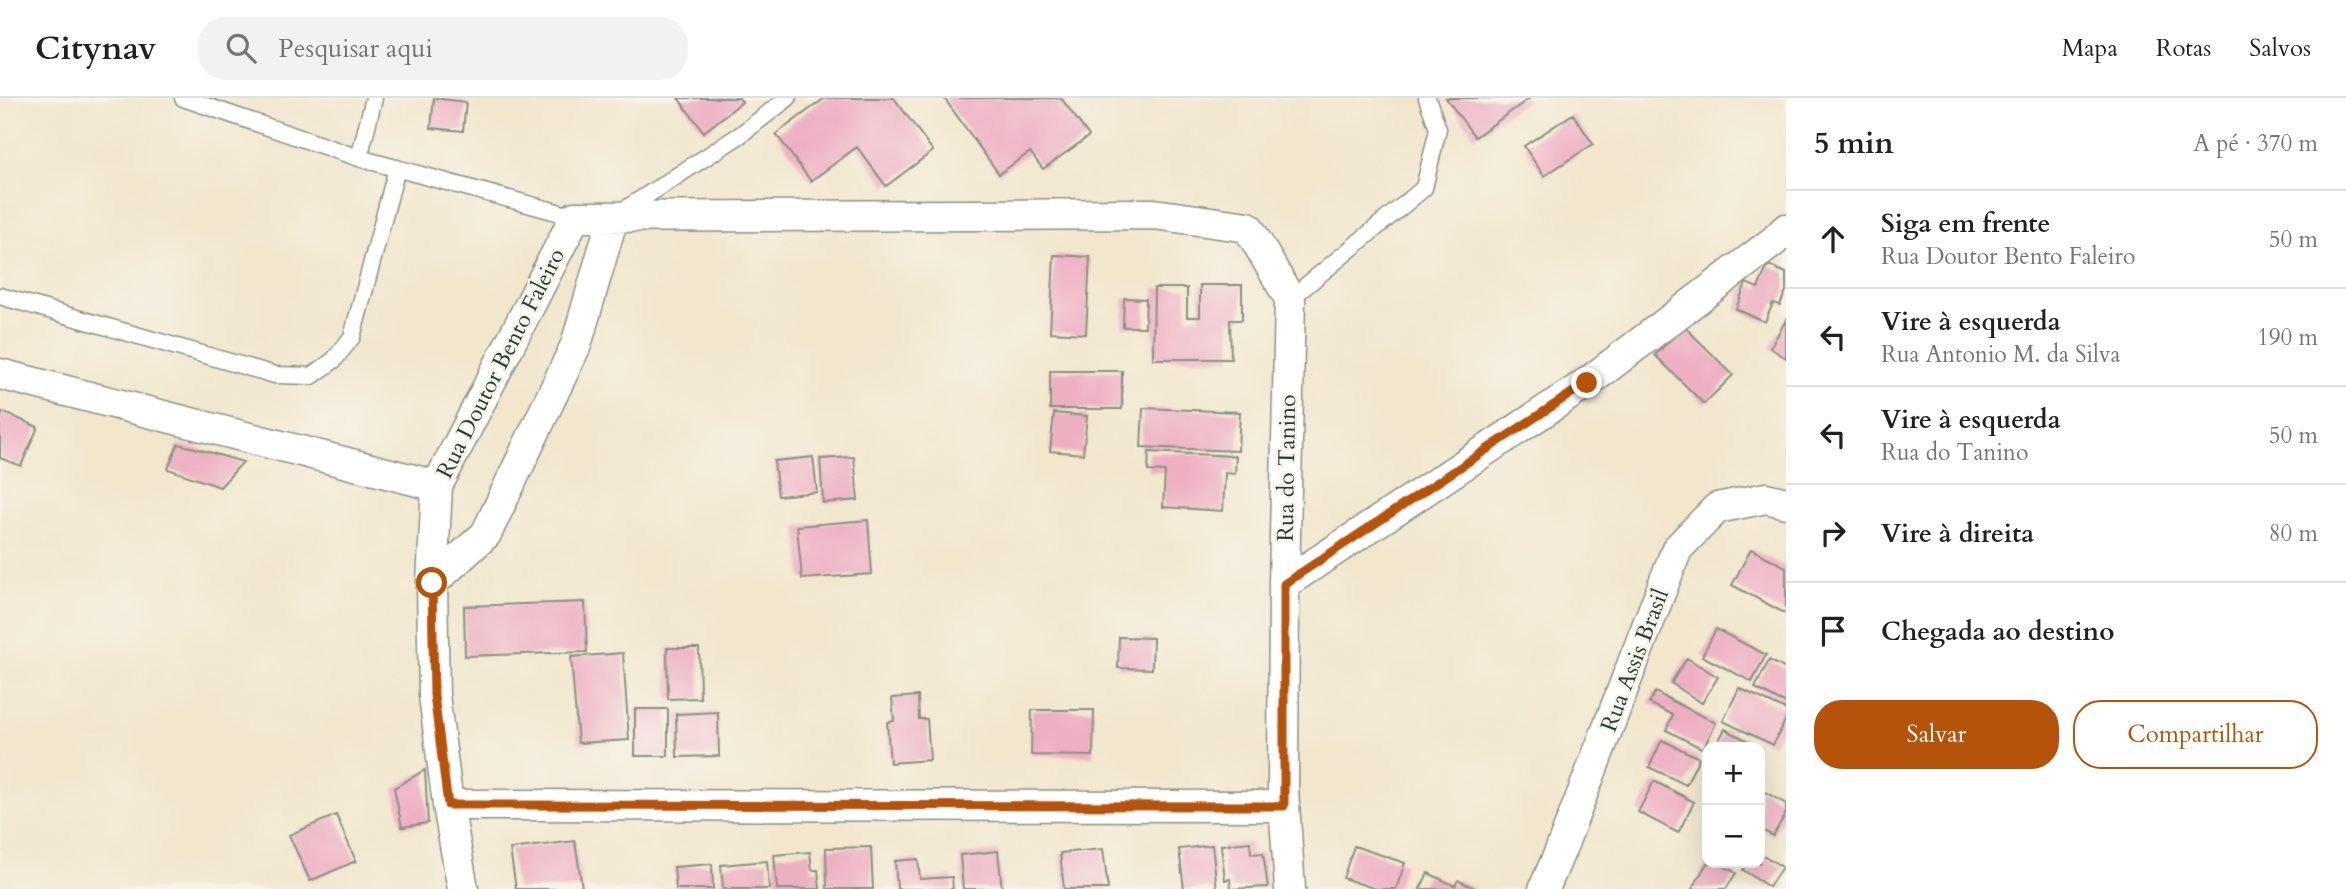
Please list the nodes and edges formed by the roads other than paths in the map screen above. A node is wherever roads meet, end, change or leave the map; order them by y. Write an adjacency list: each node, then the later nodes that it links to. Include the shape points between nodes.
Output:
1 (183, 98): 5 (lane)
2 (374, 98): 5 (lane)
3 (788, 98): 8 (lane, via 740,135)
4 (1427, 98): 11 (lane, via 1438,129 1424,188)
5 (359, 158): 6 (lane)
6 (397, 168): 7 (lane); 10 (lane, via 352,337 334,360 312,376 275,376)
7 (575, 217): 8 (street); 13 (street, Rua Doutor Bento Faleiro)
8 (613, 217): 11 (street, via 1154,214 1248,227); 15 (street, via 576,345 486,534)
9 (1786, 229): 16 (street, via 1587,383)
10 (0, 296)
11 (1290, 299): 16 (street, Rua do Tanino)
12 (0, 374): 13 (street)
13 (438, 486): 15 (street, Rua Doutor Bento Faleiro)
14 (1786, 503): 21 (street, Rua Assis Brasil, via 1766,498 1717,508 1677,550)
15 (432, 583): 17 (street, Rua Doutor Bento Faleiro, via 434,695)
16 (1284, 584): 18 (street, Rua do Tanino)
17 (448, 805): 18 (street); 19 (street, Rua Doutor Bento Faleiro)
18 (1284, 806): 20 (street, Rua do Tanino)
19 (463, 889)
20 (1290, 889)
21 (1544, 889)

